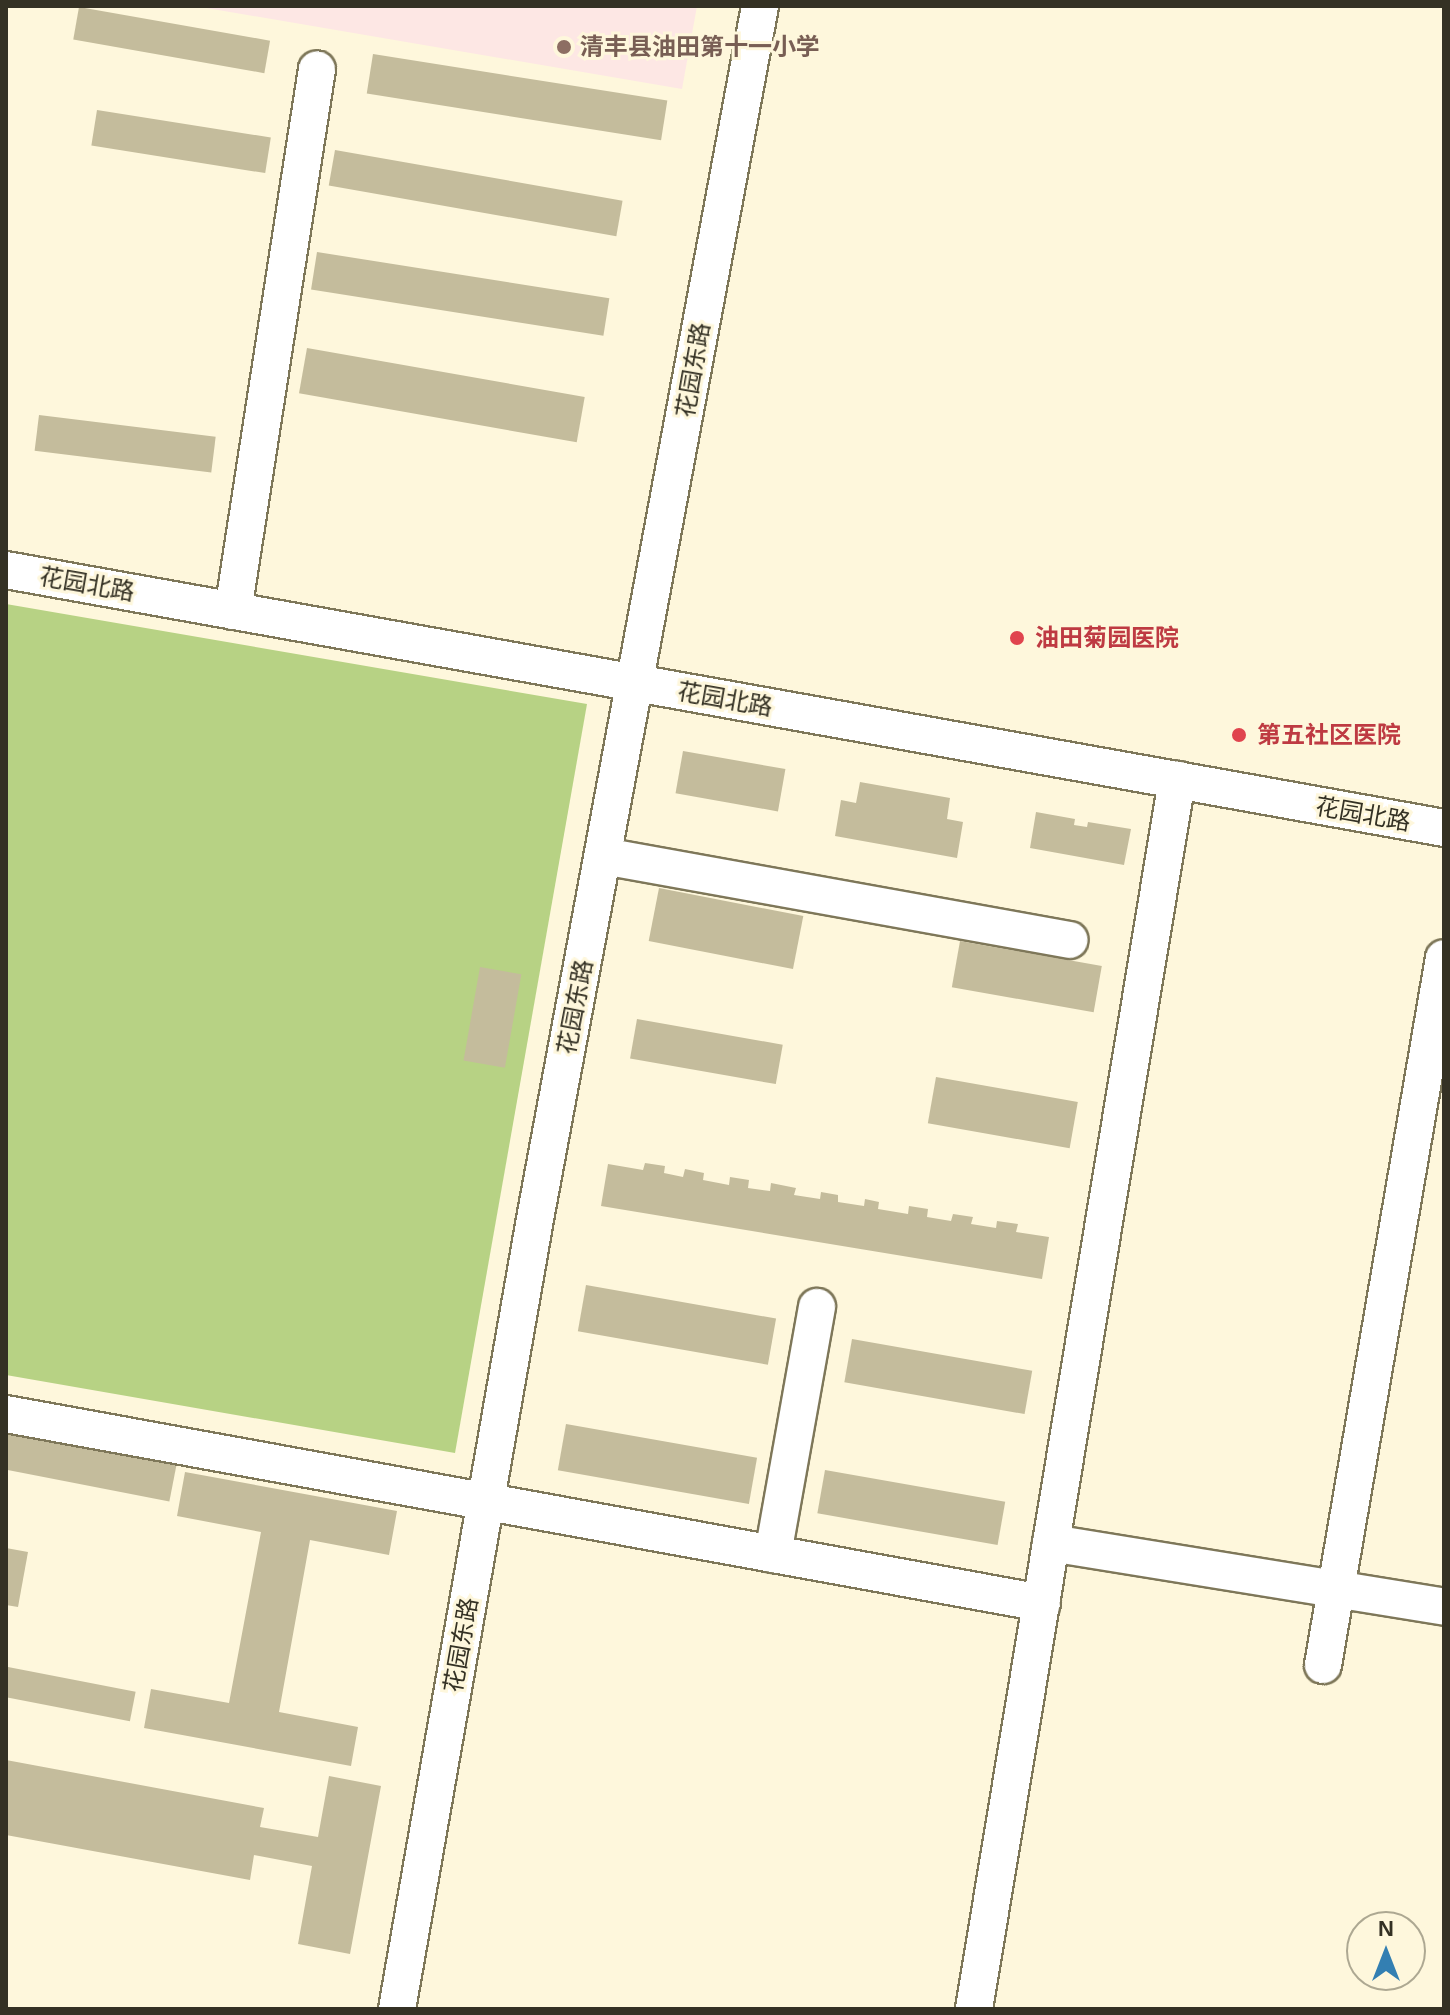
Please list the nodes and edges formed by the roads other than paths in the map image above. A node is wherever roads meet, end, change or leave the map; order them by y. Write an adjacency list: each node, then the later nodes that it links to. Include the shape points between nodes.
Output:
1 (760, 6): 5 (street, 花园东路)
2 (317, 69): 4 (street)
3 (6, 570): 4 (street, 花园北路)
4 (233, 611): 5 (street, 花园北路)
5 (635, 683): 6 (street, 花园北路); 8 (street, 花园东路)
6 (1177, 780): 7 (street, 花园北路); 14 (street)
7 (1444, 828)
8 (603, 856): 9 (street); 13 (street, 花园东路)
9 (1069, 940)
10 (1444, 958): 16 (street)
11 (817, 1307): 15 (street)
12 (6, 1414): 13 (street)
13 (486, 1501): 15 (street); 20 (street, 花园东路)
14 (1051, 1543): 16 (street); 17 (street)
15 (773, 1554): 17 (street)
16 (1336, 1589): 18 (street); 19 (street)
17 (1042, 1603): 21 (street)
18 (1444, 1607)
19 (1323, 1665)
20 (397, 2009)
21 (974, 2009)

